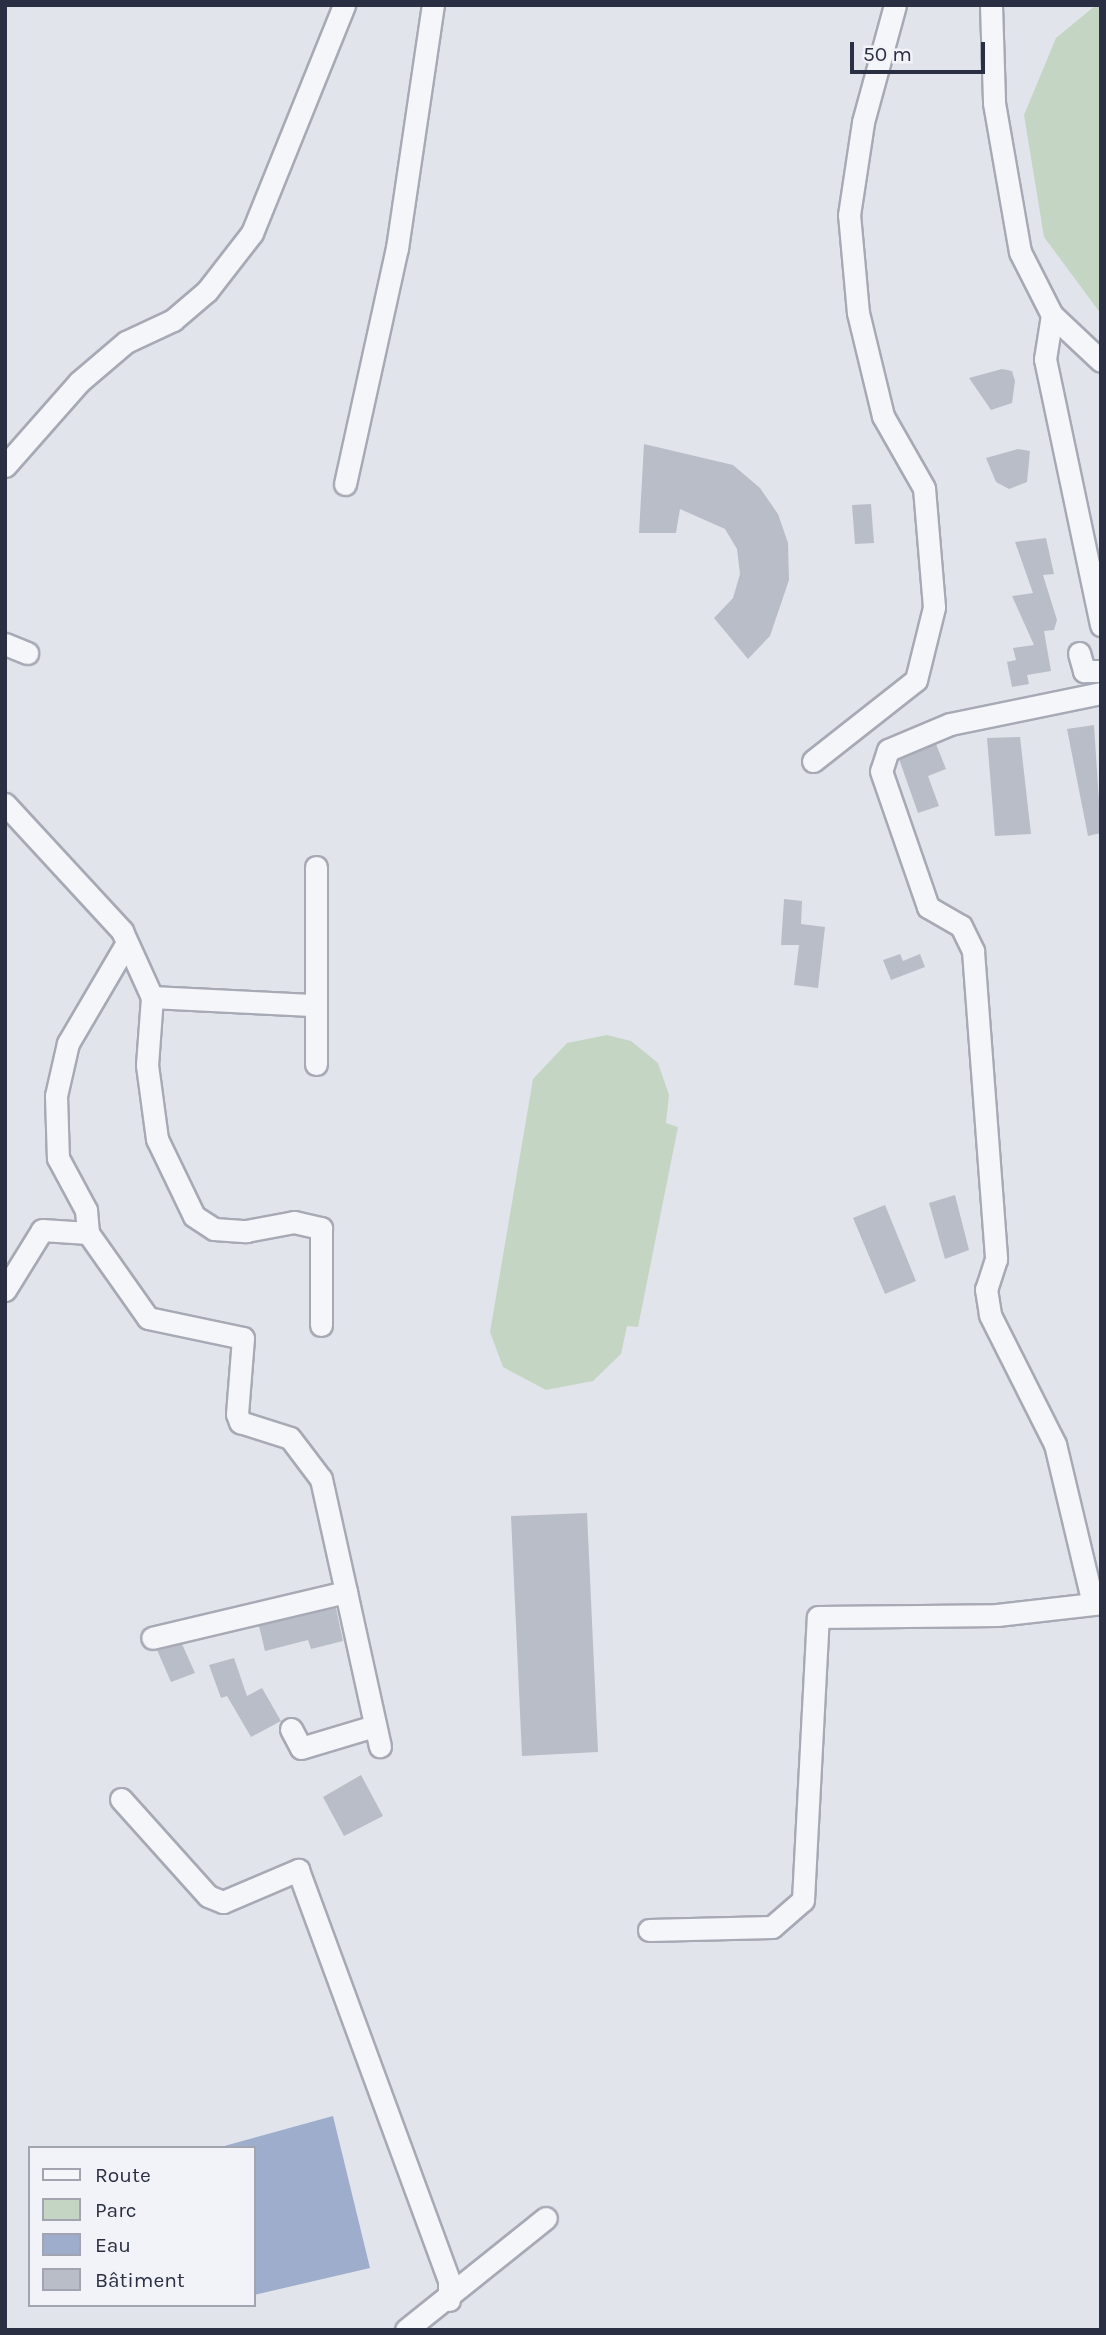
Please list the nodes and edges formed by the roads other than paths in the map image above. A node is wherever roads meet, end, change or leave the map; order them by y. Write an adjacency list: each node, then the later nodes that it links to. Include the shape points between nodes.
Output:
1 (344, 5): 7 (street, via 253,233 207,291 173,320 126,342 79,382)
2 (433, 5): 8 (street, via 397,248)
3 (894, 5): 15 (street, via 863,122 849,215 870,369 883,416 924,488 934,607 916,680)
4 (991, 5): 5 (street, via 994,103 1020,252)
5 (1052, 315): 6 (street); 9 (street, via 1045,359)
6 (1101, 361)
7 (5, 467)
8 (345, 484)
9 (1101, 625)
10 (5, 645): 11 (street)
11 (27, 653)
12 (1079, 653): 13 (street, via 1084,671)
13 (1101, 671)
14 (1101, 693): 26 (street, via 950,724 888,750 881,771 928,907 961,926 973,951 996,1259 986,1289 1004,1350 1028,1380 1055,1444)
15 (813, 761)
16 (5, 804): 18 (street, via 122,931)
17 (316, 867): 20 (street)
18 (125, 946): 19 (street); 22 (street, via 68,1043 56,1096 58,1158 86,1210)
19 (152, 997): 20 (street); 24 (street, via 149,1104 166,1165 194,1216 214,1229 246,1231 295,1222 321,1228)
20 (311, 1005): 21 (street)
21 (316, 1064)
22 (88, 1234): 23 (street, via 42,1230); 25 (street, via 114,1279 148,1318 243,1338 240,1422 290,1438 321,1479)
23 (5, 1290)
24 (321, 1325)
25 (346, 1592): 27 (street); 28 (street, via 375,1736 301,1748)
26 (1097, 1603): 30 (street, via 997,1615 818,1617 803,1900 772,1927)
27 (152, 1638)
28 (291, 1729)
29 (121, 1799): 32 (street, via 208,1896 223,1902 298,1870)
30 (649, 1930)
31 (546, 2218): 32 (street)
32 (449, 2290): 33 (street)
33 (406, 2330)

